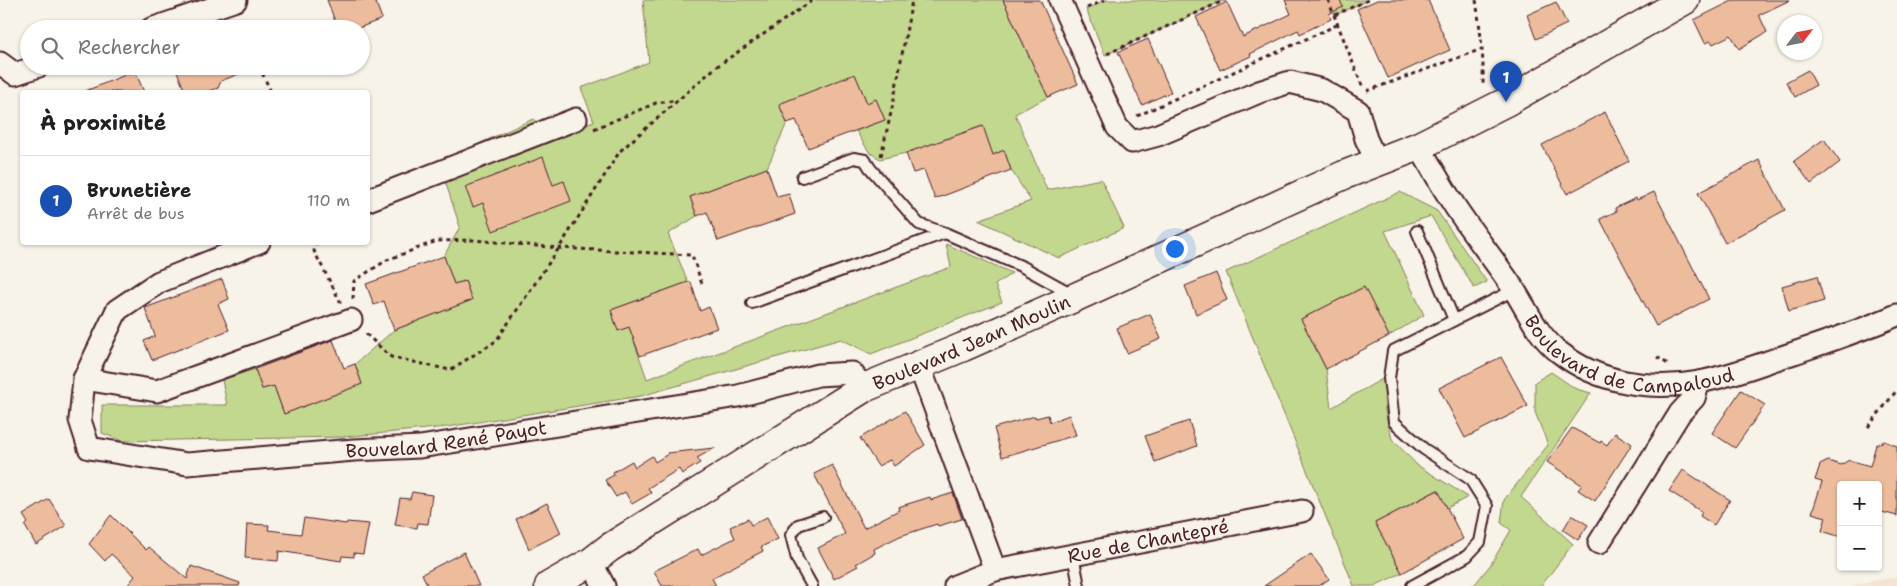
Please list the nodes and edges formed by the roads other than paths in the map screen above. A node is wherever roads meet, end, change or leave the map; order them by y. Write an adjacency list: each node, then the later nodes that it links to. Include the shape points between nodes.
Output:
1 (236, 0): 4 (street)
2 (1060, 0): 9 (street, via 1117,127 1132,142 1158,135 1290,82 1322,90 1358,111)
3 (1685, 0): 8 (street, Boulevard Jean Moulin, via 1506,102)
4 (177, 20)
5 (0, 64): 6 (street, via 15,74)
6 (20, 72)
7 (576, 119): 11 (street)
8 (1419, 146): 9 (street, Boulevard Jean Moulin); 15 (street, Boulevard de Campaloud, via 1456,207)
9 (1377, 162): 16 (street, Boulevard Jean Moulin)
10 (802, 177): 13 (lane, via 854,158 865,160 919,224)
11 (370, 199)
12 (1417, 231): 20 (lane)
13 (945, 233): 16 (lane, via 1023,267); 17 (lane)
14 (252, 245): 22 (street, Bouvelard René Payot, via 159,282 117,310)
15 (1514, 290): 20 (lane); 23 (street, Boulevard de Campaloud, via 1539,333 1558,352 1582,368 1629,383)
16 (1078, 296): 21 (street, Boulevard Jean Moulin)
17 (752, 303)
18 (1897, 315): 23 (street, Boulevard de Campaloud, via 1823,343)
19 (351, 320): 22 (street, via 158,391)
20 (1454, 320): 36 (lane, via 1393,351 1389,378 1394,422 1424,449 1470,479 1487,506 1480,542 1467,556)
21 (919, 365): 24 (street, Boulevard Jean Moulin); 30 (street)
22 (84, 379): 24 (street, Bouvelard René Payot, via 80,420 89,448 187,464 420,447 738,396 818,375 852,373)
23 (1699, 382): 27 (street, via 1694,398 1680,413)
24 (864, 388): 29 (street, Boulevard Jean Moulin)
25 (1302, 511): 28 (street, Rue de Chantepré)
26 (823, 517): 33 (lane, via 798,525 790,535 797,559)
27 (1599, 543)
28 (1073, 555): 30 (street, Rue de Chantepré); 35 (lane)
29 (591, 562): 31 (street, Boulevard Jean Moulin); 32 (street)
30 (995, 570): 34 (street, Rue de Chantepré)
31 (549, 586)
32 (604, 586)
33 (812, 586)
34 (955, 586)
35 (1079, 586)
36 (1412, 586)

